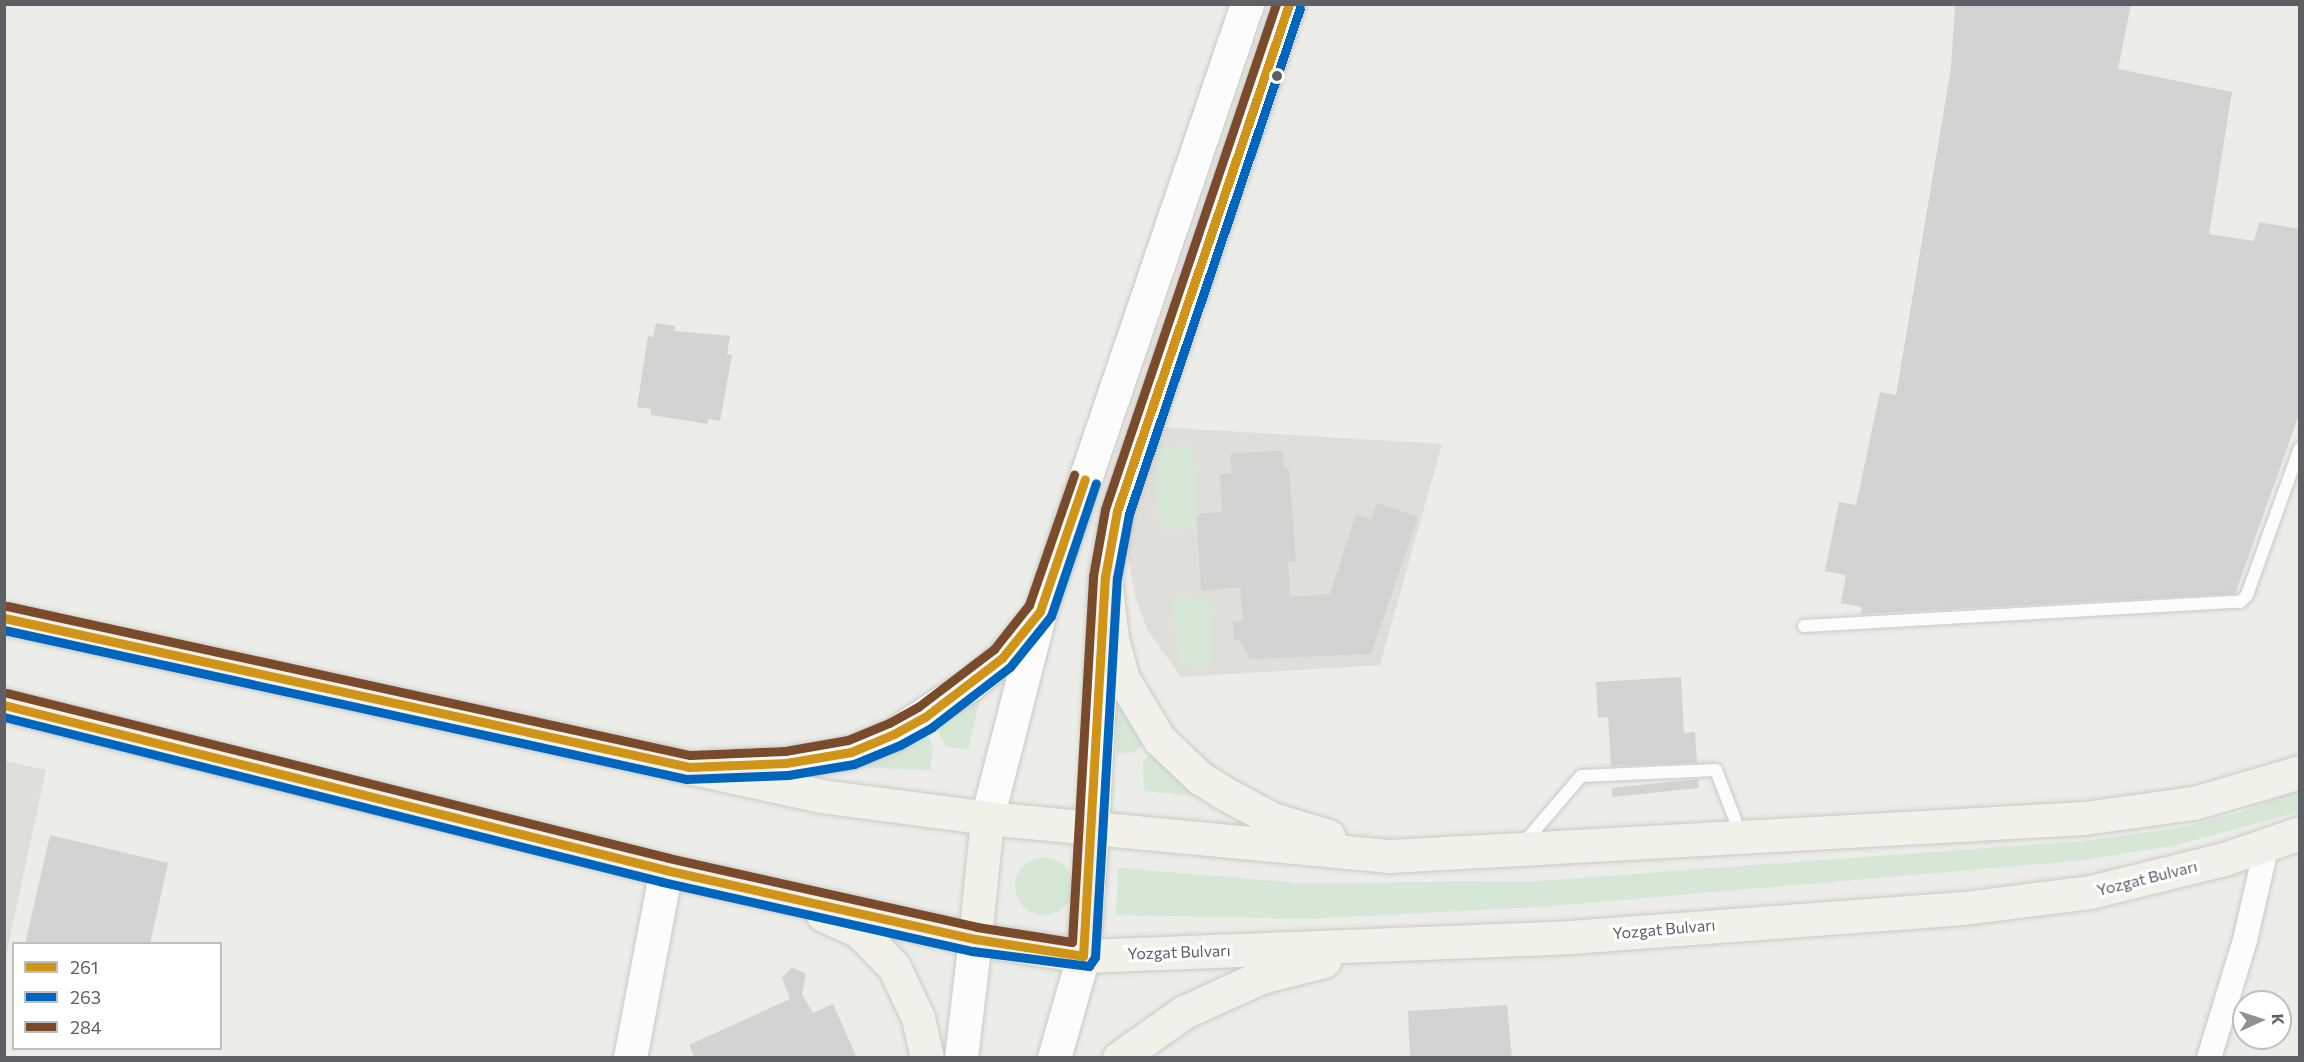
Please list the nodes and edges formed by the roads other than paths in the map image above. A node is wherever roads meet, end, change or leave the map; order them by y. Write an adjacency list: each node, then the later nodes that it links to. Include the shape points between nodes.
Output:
1 (1247, 4): 5 (main road)
2 (1289, 4): 4 (main road, via 1131,464)
3 (2300, 448): 7 (lane, via 2247,595 2240,602)
4 (1105, 577): 12 (main road); 17 (main road, via 1112,639 1123,679 1144,718 1174,754 1200,778 1272,819)
5 (1040, 611): 9 (main road, via 1002,658 925,717 894,734 851,752 786,763); 11 (main road)
6 (4, 618): 9 (main road)
7 (1804, 627)
8 (4, 705): 18 (main road, Yozgat Bulvarı)
9 (689, 767): 11 (main road, via 821,796)
10 (2300, 772): 14 (main road, via 2194,803 2085,818)
11 (987, 818): 12 (main road); 20 (main road)
12 (1092, 829): 17 (main road); 22 (main road)
13 (2300, 833): 15 (main road, Yozgat Bulvarı)
14 (1741, 836): 16 (main road); 16 (lane, via 1716,770 1581,776)
15 (2267, 845): 21 (main road, Yozgat Bulvarı, via 2090,892 1964,908 1570,937); 28 (street, via 2245,940)
16 (1520, 848): 17 (main road)
17 (1390, 856)
18 (666, 870): 19 (main road, Yozgat Bulvarı); 23 (main road)
19 (766, 891): 20 (main road, Yozgat Bulvarı); 24 (main road, via 859,931 894,967 918,1018)
20 (975, 939): 22 (main road, Yozgat Bulvarı); 25 (main road)
21 (1389, 945): 22 (main road, Yozgat Bulvarı); 27 (main road, via 1261,977 1184,1012)
22 (1083, 956): 26 (main road)
23 (630, 1058)
24 (927, 1058)
25 (961, 1058)
26 (1054, 1058)
27 (1119, 1058)
28 (2209, 1058)

